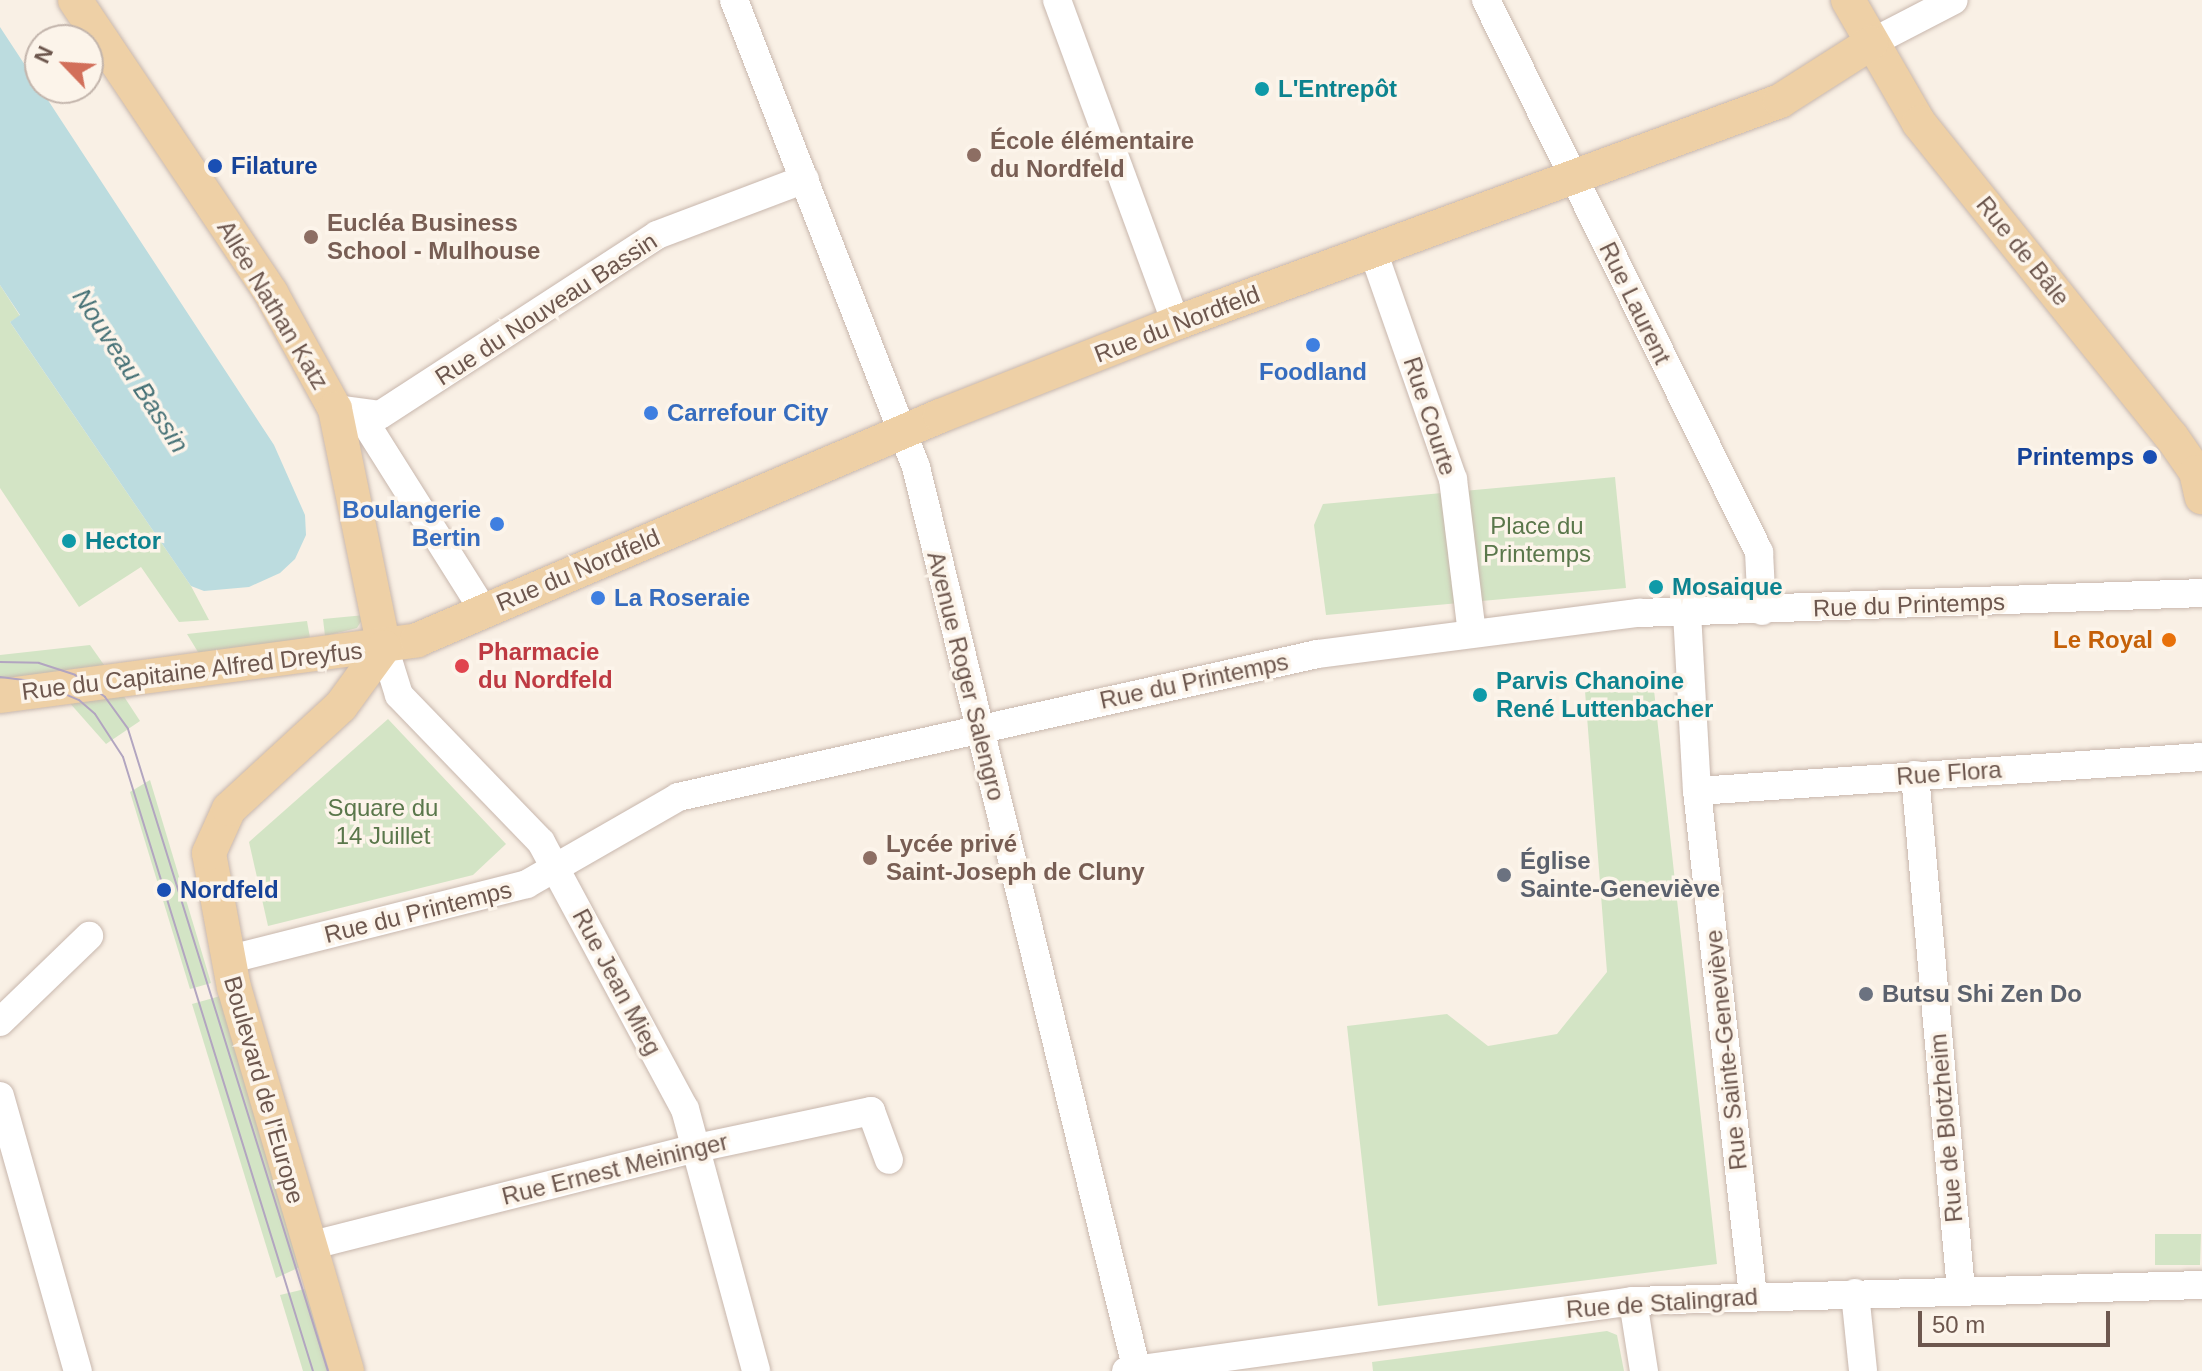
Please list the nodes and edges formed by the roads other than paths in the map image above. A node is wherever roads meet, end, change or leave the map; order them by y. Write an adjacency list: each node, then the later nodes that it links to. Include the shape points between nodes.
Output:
1 (75, 0): 12 (main road, Allée Nathan Katz)
2 (734, 0): 9 (street, Avenue Roger Salengro)
3 (1057, 0): 11 (street)
4 (1486, 0): 8 (street, Rue Laurent)
5 (1848, 0): 7 (main road, Rue de Bâle)
6 (1954, 0): 7 (street)
7 (1871, 43): 8 (main road, Rue du Nordfeld, via 1780,101); 14 (main road, Rue de Bâle, via 1919,123 2171,436 2196,472)
8 (1573, 176): 10 (main road, Rue du Nordfeld); 17 (street, Rue Laurent, via 1759,552)
9 (805, 179): 12 (street, Rue du Nouveau Bassin, via 657,235 380,415); 13 (street, Avenue Roger Salengro)
10 (1373, 251): 11 (main road, Rue du Nordfeld); 19 (street, Rue Courte, via 1453,479)
11 (1176, 323): 13 (main road, Rue du Nordfeld)
12 (348, 412): 16 (street); 20 (main road, Allée Nathan Katz)
13 (904, 430): 16 (main road, Rue du Nordfeld); 22 (street, Avenue Roger Salengro)
14 (2202, 497)
15 (2202, 593): 17 (street, Rue du Printemps)
16 (484, 611): 20 (main road, Rue du Nordfeld, via 417,640)
17 (1762, 611): 18 (street, Rue du Printemps)
18 (1687, 613): 19 (street, Rue du Printemps, via 1639,613); 25 (street, Rue Sainte-Geneviève)
19 (1472, 633): 22 (street, Rue du Printemps, via 1317,654)
20 (384, 647): 21 (main road, Rue du Capitaine Alfred Dreyfus, via 318,650); 26 (street, Rue Jean Mieg, via 399,695 541,842); 28 (main road, Boulevard de l'Europe, via 341,706 229,809 209,853)
21 (0, 696)
22 (977, 727): 26 (street, Rue du Printemps, via 678,797); 39 (street, Avenue Roger Salengro)
23 (2202, 757): 24 (street, Rue Flora)
24 (1915, 775): 25 (street, Rue Flora); 35 (street, Rue de Blotzheim)
25 (1697, 791): 37 (street, Rue Sainte-Geneviève)
26 (554, 865): 28 (street, Rue du Printemps, via 527,884); 31 (street, Rue Jean Mieg, via 685,1109)
27 (89, 936): 29 (street)
28 (227, 960): 33 (main road, Boulevard de l'Europe)
29 (0, 1022)
30 (0, 1096): 40 (street)
31 (697, 1148): 32 (street, Rue Ernest Meininger, via 871,1111); 33 (street, Rue Ernest Meininger); 42 (street, Rue Jean Mieg)
32 (889, 1160)
33 (309, 1246): 41 (main road, Boulevard de l'Europe)
34 (2202, 1285): 35 (street, Rue de Stalingrad)
35 (1961, 1290): 36 (street, Rue de Stalingrad)
36 (1855, 1293): 37 (street, Rue de Stalingrad); 44 (street)
37 (1753, 1296): 38 (street, Rue de Stalingrad)
38 (1633, 1301): 39 (street, Rue de Stalingrad); 43 (street)
39 (1133, 1370)
40 (78, 1371)
41 (347, 1371)
42 (756, 1371)
43 (1644, 1371)
44 (1863, 1371)

